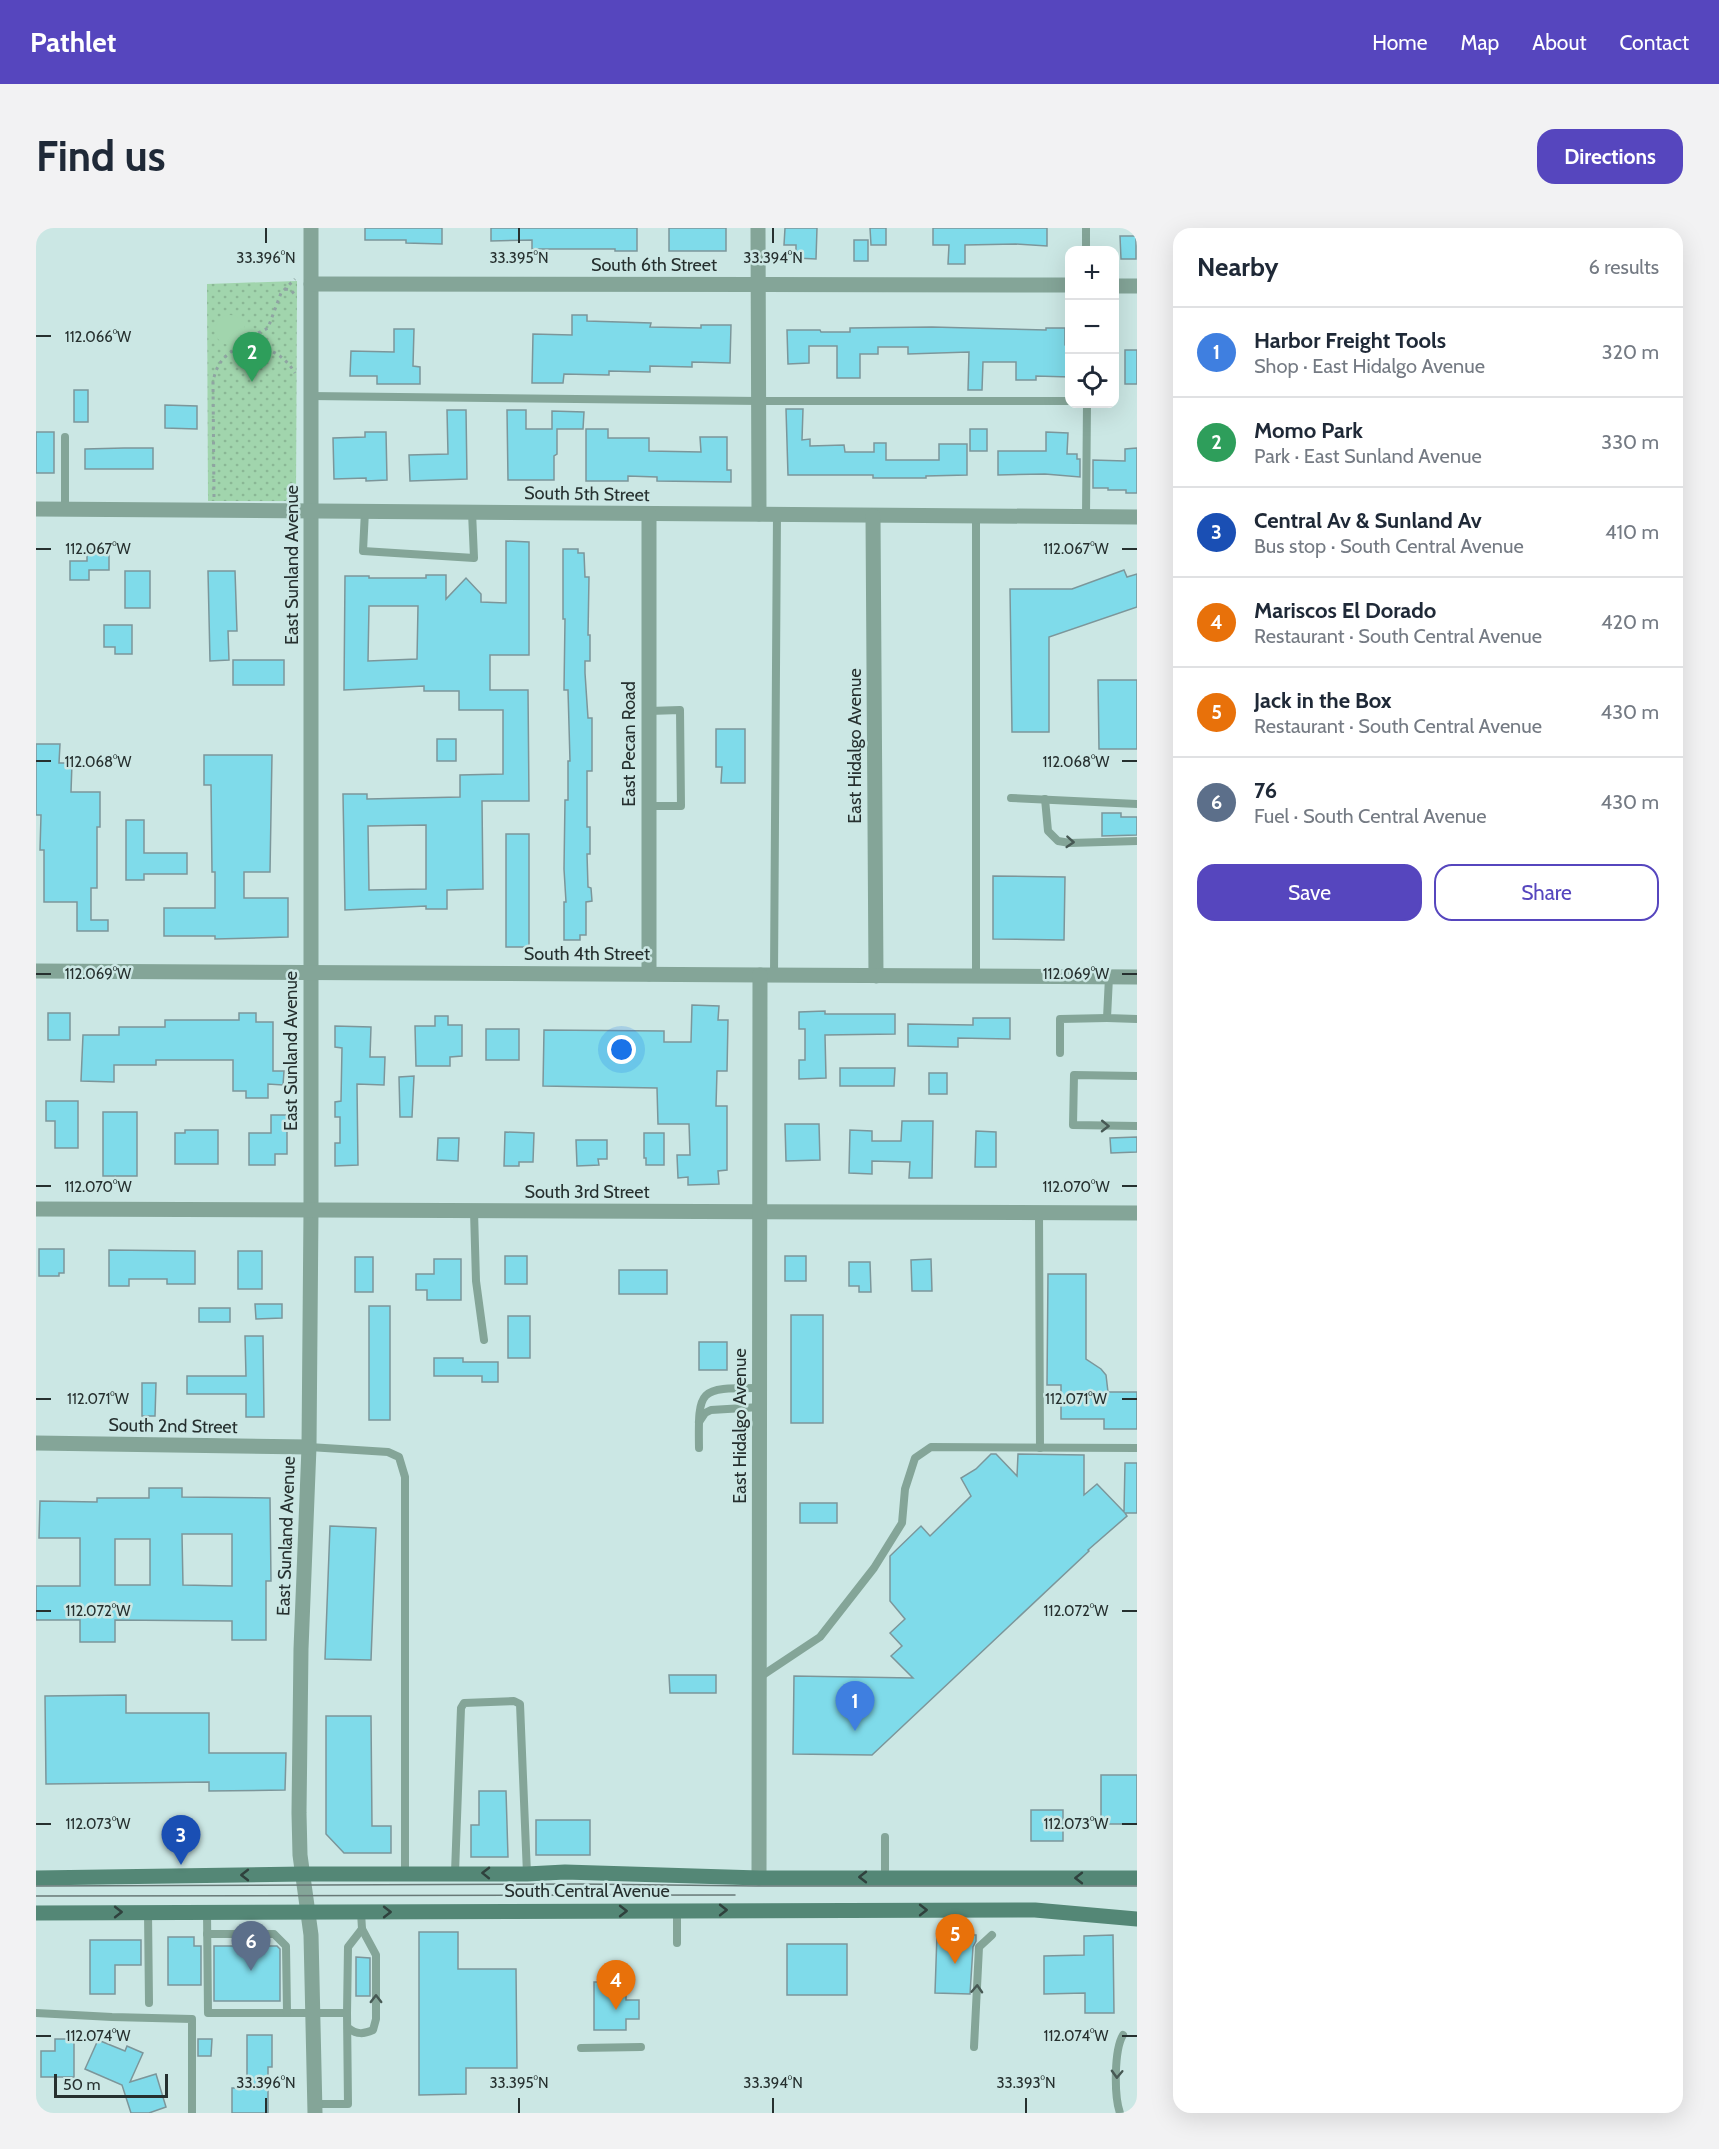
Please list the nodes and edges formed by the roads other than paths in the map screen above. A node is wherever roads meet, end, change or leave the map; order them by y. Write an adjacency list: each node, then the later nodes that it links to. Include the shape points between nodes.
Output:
1 (311, 228): 5 (street, East Sunland Avenue)
2 (758, 228): 6 (street)
3 (1086, 228): 4 (lane)
4 (1086, 246)
5 (311, 284): 6 (street, South 6th Street); 10 (street, East Sunland Avenue)
6 (758, 284): 7 (street, South 6th Street); 11 (street)
7 (1065, 285)
8 (1119, 286): 9 (street)
9 (1137, 286)
10 (310, 396): 11 (lane); 17 (street, East Sunland Avenue)
11 (759, 401): 12 (lane); 21 (street)
12 (1065, 401)
13 (1087, 408): 25 (lane)
14 (65, 436): 16 (lane)
15 (36, 509): 16 (street, South 5th Street)
16 (65, 510): 17 (street, South 5th Street)
17 (310, 511): 18 (street, South 5th Street); 34 (street, East Sunland Avenue)
18 (365, 511): 19 (street, South 5th Street); 19 (lane, via 363,551 474,558)
19 (472, 512): 20 (street, South 5th Street)
20 (648, 514): 21 (street, South 5th Street); 27 (street, East Pecan Road)
21 (759, 514): 22 (street, South 5th Street)
22 (777, 514): 23 (street, South 5th Street); 36 (lane)
23 (873, 516): 24 (street, South 5th Street); 37 (street, East Hidalgo Avenue)
24 (976, 516): 25 (street, South 5th Street); 38 (lane)
25 (1086, 516): 26 (street, South 5th Street)
26 (1137, 517)
27 (649, 711): 31 (street, East Pecan Road); 31 (lane, via 680,710 681,806)
28 (1011, 798): 29 (lane)
29 (1045, 799): 30 (lane); 32 (lane, one-way to 32, via 1048,831 1058,841)
30 (1137, 804)
31 (649, 806): 35 (street, East Pecan Road)
32 (1137, 841)
33 (36, 971): 34 (street, South 4th Street)
34 (311, 973): 35 (street, South 4th Street); 47 (street, East Sunland Avenue)
35 (649, 974): 36 (street, South 4th Street)
36 (767, 975): 37 (street, South 4th Street); 49 (street, East Hidalgo Avenue)
37 (876, 976): 38 (street, South 4th Street)
38 (976, 977): 39 (street, South 4th Street)
39 (1109, 977): 40 (street, South 4th Street); 41 (lane)
40 (1137, 977)
41 (1107, 1018): 42 (lane); 43 (lane, via 1060,1019)
42 (1137, 1019)
43 (1060, 1053)
44 (1137, 1076): 45 (lane, one-way to 45, via 1074,1075 1073,1125)
45 (1137, 1126)
46 (36, 1209): 47 (street, South 3rd Street)
47 (311, 1210): 48 (street, South 3rd Street); 57 (street, East Sunland Avenue)
48 (474, 1211): 49 (street, South 3rd Street); 52 (lane, via 476,1281)
49 (759, 1212): 50 (street, South 3rd Street); 53 (street, East Hidalgo Avenue)
50 (1039, 1213): 51 (street, South 3rd Street); 58 (lane)
51 (1137, 1213)
52 (484, 1340)
53 (760, 1388): 54 (street, East Hidalgo Avenue); 55 (lane, via 709,1393 700,1403)
54 (760, 1407): 55 (lane, via 711,1410); 61 (street, East Hidalgo Avenue)
55 (698, 1423): 60 (lane)
56 (36, 1443): 57 (street, South 2nd Street)
57 (309, 1447): 64 (street, East Sunland Avenue, via 299,1790); 66 (lane, via 388,1452 399,1457 405,1477)
58 (1040, 1448): 59 (lane); 61 (lane, via 931,1447 915,1458 905,1489 902,1523 874,1568 820,1637)
59 (1137, 1448)
60 (699, 1449)
61 (760, 1677): 69 (street, East Hidalgo Avenue)
62 (885, 1837): 67 (lane)
63 (456, 1873): 65 (main road, South Central Avenue, one-way to 63); 65 (lane, via 460,1708 464,1703 514,1701 520,1704); 66 (main road, South Central Avenue)
64 (303, 1874): 66 (main road, South Central Avenue); 68 (main road, South Central Avenue, one-way to 68); 74 (street, East Sunland Avenue)
65 (527, 1874): 69 (main road, South Central Avenue)
66 (405, 1875)
67 (885, 1877): 69 (main road, South Central Avenue, one-way to 69); 70 (main road, South Central Avenue, one-way to 67)
68 (36, 1878)
69 (759, 1878)
70 (1137, 1878)
71 (677, 1911): 75 (main road, South Central Avenue, one-way to 71); 77 (main road, South Central Avenue, one-way to 77, via 1035,1910); 81 (lane)
72 (148, 1912): 73 (main road, South Central Avenue); 76 (main road, South Central Avenue, one-way to 72); 82 (lane)
73 (207, 1912): 74 (main road, South Central Avenue); 79 (lane)
74 (308, 1912): 75 (main road, South Central Avenue); 84 (street, East Sunland Avenue)
75 (361, 1912): 78 (lane)
76 (36, 1913)
77 (1137, 1919)
78 (362, 1929): 86 (lane, via 348,1947); 87 (lane, one-way to 78, via 358,2034 366,2033 374,2030 376,2019 376,1955)
79 (207, 1934): 83 (lane, via 274,1934 286,1946); 83 (lane, via 208,2013)
80 (993, 1935): 90 (lane, one-way to 80, via 979,1947)
81 (677, 1943)
82 (149, 2003)
83 (287, 2012): 84 (lane)
84 (313, 2012): 86 (lane); 92 (street, East Sunland Avenue)
85 (36, 2013): 93 (lane, via 192,2019)
86 (347, 2013): 87 (lane)
87 (348, 2028): 92 (lane, via 348,2104)
88 (1124, 2035): 94 (lane, one-way to 94, via 1119,2045 1117,2079)
89 (641, 2047): 91 (lane)
90 (975, 2047)
91 (581, 2048)
92 (314, 2108)
93 (192, 2113)
94 (1120, 2113)

